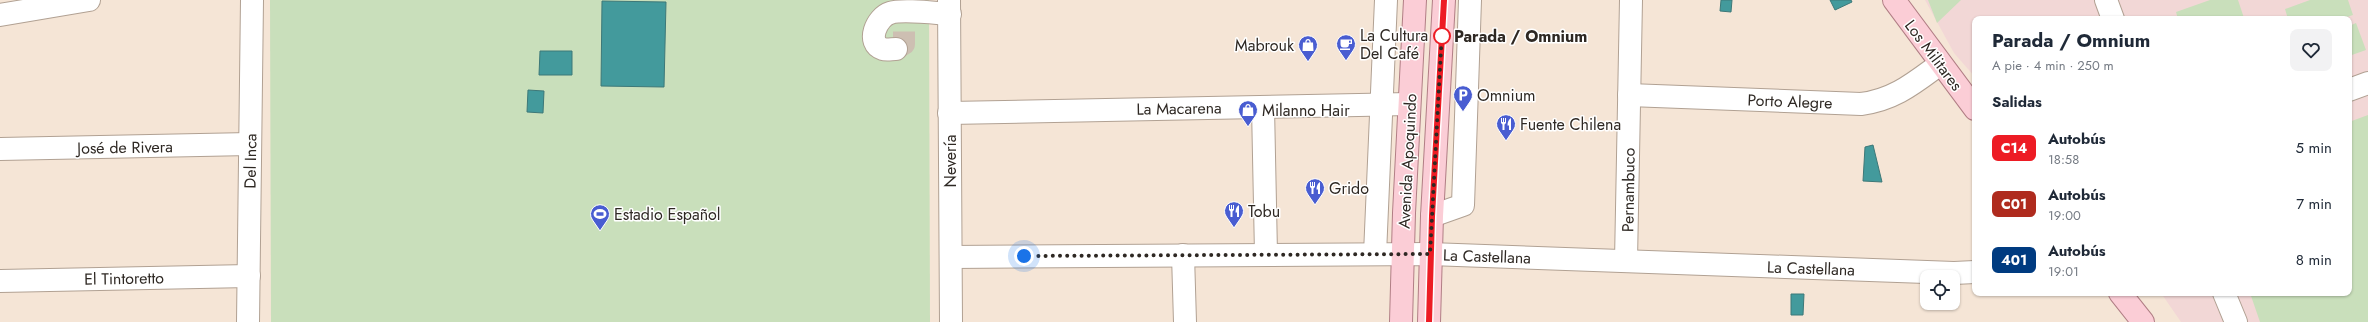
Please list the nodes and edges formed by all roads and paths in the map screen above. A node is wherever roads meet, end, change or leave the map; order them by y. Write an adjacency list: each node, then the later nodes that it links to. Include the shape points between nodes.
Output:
1 (89, 0): 11 (street)
2 (252, 0): 23 (street, Del Inca)
3 (1386, 0): 18 (street)
4 (1415, 0): 19 (main road, Avenida Apoquindo)
5 (1444, 0): 25 (main road, Avenida Apoquindo)
6 (1470, 0): 25 (street, via 1463,205)
7 (1632, 0): 17 (street, Pernambuco)
8 (1894, 0): 14 (main road, Los Militares)
9 (2106, 0): 12 (street)
10 (950, 7): 13 (street, via 891,12 881,17 875,26 874,37 883,49); 22 (street, Nevería)
11 (0, 15)
12 (2112, 16)
13 (896, 49)
14 (1940, 64): 17 (street, Porto Alegre, via 1899,94 1861,104); 20 (main road, Los Militares)
15 (2368, 83): 16 (street)
16 (2352, 89)
17 (1630, 95): 32 (street, Pernambuco)
18 (1380, 104): 19 (street, La Macarena); 21 (street, La Macarena); 27 (street)
19 (1409, 104): 28 (main road, Avenida Apoquindo)
20 (1972, 105)
21 (1263, 107): 22 (street, La Macarena); 26 (street)
22 (949, 113): 31 (street, Nevería)
23 (250, 144): 24 (street, José de Rivera); 34 (street, Del Inca)
24 (0, 149)
25 (1432, 216): 29 (main road, Avenida Apoquindo)
26 (1266, 254): 27 (street, La Castellana); 30 (street, La Castellana)
27 (1375, 254): 28 (street, La Castellana)
28 (1402, 254): 29 (street, La Castellana); 41 (main road, Avenida Apoquindo)
29 (1430, 254): 32 (street, La Castellana); 42 (main road, Avenida Apoquindo)
30 (1184, 255): 31 (street, La Castellana); 40 (street)
31 (951, 257): 39 (street, Nevería)
32 (1626, 261): 33 (street, La Castellana)
33 (1972, 272)
34 (249, 276): 35 (street, El Tintoretto); 38 (street, Del Inca)
35 (0, 281)
36 (2122, 296): 43 (main road)
37 (2225, 296): 44 (street)
38 (248, 322)
39 (951, 322)
40 (1185, 322)
41 (1401, 322)
42 (1429, 322)
43 (2143, 322)
44 (2236, 322)

